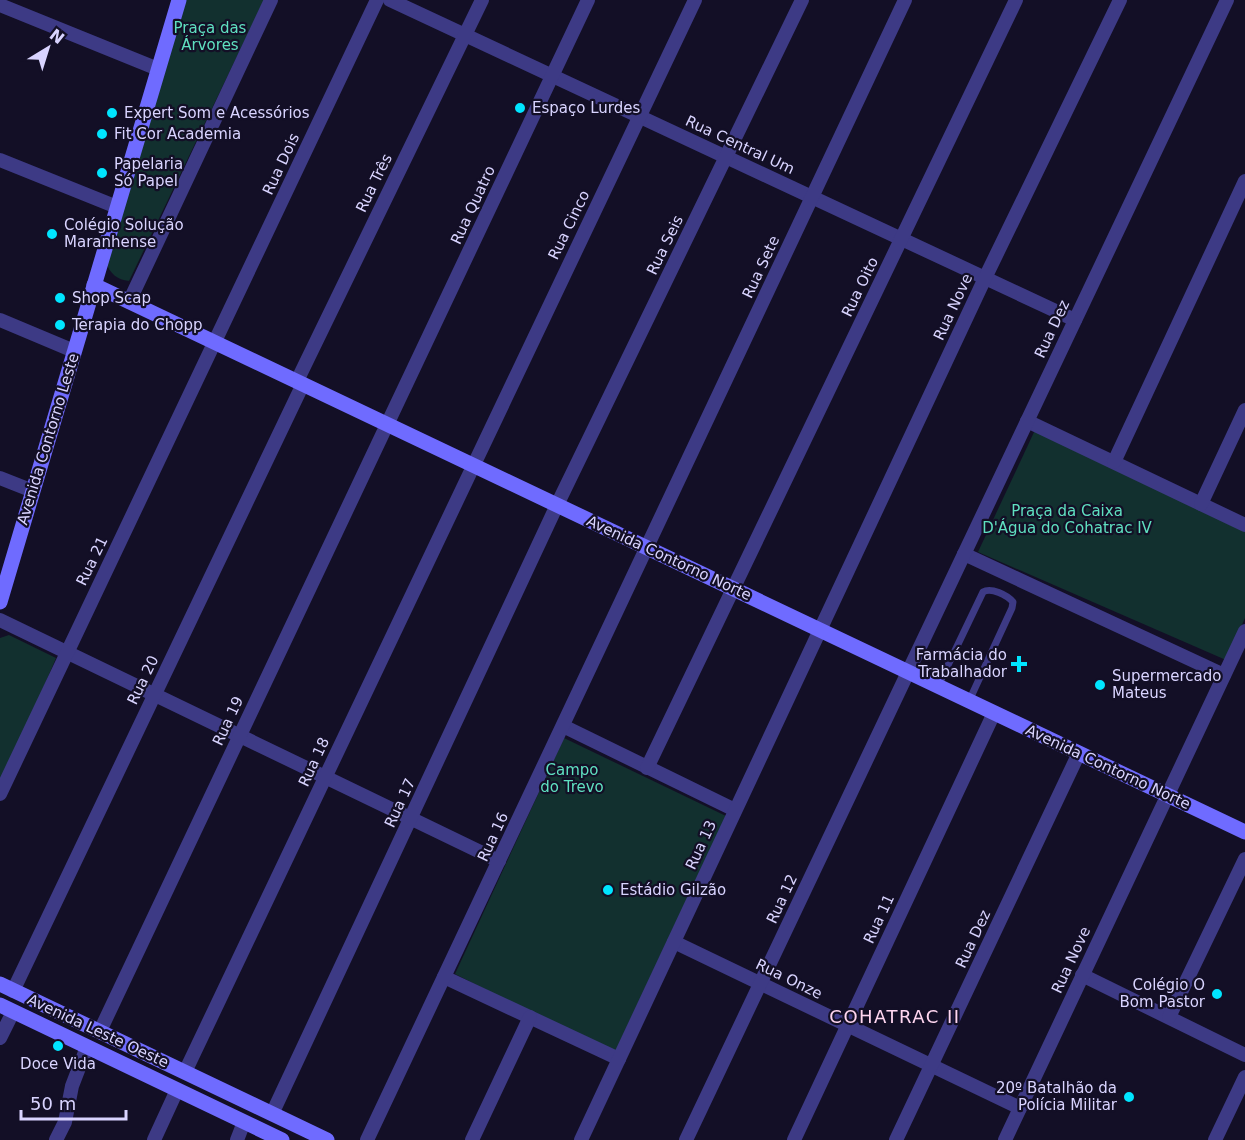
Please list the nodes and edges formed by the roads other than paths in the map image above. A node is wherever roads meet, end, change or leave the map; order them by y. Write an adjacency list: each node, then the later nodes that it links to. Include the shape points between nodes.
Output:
1 (178, 0): 15 (street, Avenida Contorno Leste)
2 (271, 0): 26 (street)
3 (376, 0): 29 (street, Rua Dois)
4 (390, 0): 14 (street, Rua Central Um)
5 (482, 0): 14 (street, Rua Três)
6 (588, 0): 16 (street, Rua Quatro)
7 (695, 0): 17 (street, Rua Cinco)
8 (802, 0): 18 (street, Rua Seis)
9 (905, 0): 21 (street, Rua Sete)
10 (1016, 0): 23 (street, Rua Oito)
11 (1120, 0): 24 (street, Rua Nove)
12 (1227, 0): 28 (street, Rua Dez)
13 (0, 5): 15 (street)
14 (465, 35): 16 (street, Rua Central Um); 31 (street, Rua Três)
15 (158, 69): 22 (street, Avenida Contorno Leste)
16 (552, 76): 17 (street, Rua Central Um); 34 (street, Rua Quatro)
17 (639, 116): 18 (street, Rua Central Um); 36 (street, Rua Cinco)
18 (726, 157): 21 (street, Rua Central Um); 40 (street, Rua Seis)
19 (0, 160): 22 (street)
20 (1245, 181): 35 (street)
21 (812, 197): 23 (street, Rua Central Um); 42 (street, Rua Sete)
22 (117, 207): 25 (street, Avenida Contorno Leste)
23 (901, 239): 24 (street, Rua Central Um); 44 (street, Rua Oito)
24 (985, 278): 28 (street, Rua Central Um); 47 (street, Rua Nove)
25 (94, 285): 26 (street, Avenida Contorno Norte); 30 (street, Avenida Contorno Leste)
26 (129, 302): 29 (street, Avenida Contorno Norte)
27 (0, 320): 30 (street)
28 (1075, 320): 33 (street, Rua Dez)
29 (215, 343): 31 (street, Avenida Contorno Norte); 49 (street, Rua 21)
30 (74, 351): 38 (street, Avenida Contorno Leste)
31 (300, 383): 34 (street, Avenida Contorno Norte); 53 (street, Rua 20)
32 (1245, 410): 39 (street)
33 (1027, 421): 35 (street); 43 (street, Rua Dez)
34 (387, 424): 36 (street, Avenida Contorno Norte); 57 (street, Rua 19)
35 (1114, 462): 39 (street)
36 (472, 465): 40 (street, Avenida Contorno Norte); 60 (street, Rua 18)
37 (0, 478): 38 (street)
38 (33, 491): 45 (street, Avenida Contorno Leste)
39 (1200, 504): 41 (street)
40 (557, 505): 42 (street, Avenida Contorno Norte); 64 (street, Rua 17)
41 (1245, 525)
42 (648, 548): 44 (street, Avenida Contorno Norte); 56 (street, Rua 16)
43 (964, 554): 50 (street, Rua Dez); 51 (street)
44 (733, 589): 47 (street, Avenida Contorno Norte); 59 (street, Rua Oito)
45 (0, 602)
46 (0, 620): 49 (street)
47 (819, 630): 50 (street, Avenida Contorno Norte); 63 (street, Rua 13)
48 (1245, 631): 51 (street, Rua Nove)
49 (67, 652): 53 (street); 61 (street, Rua 21)
50 (908, 672): 52 (street, Avenida Contorno Norte); 71 (street, Rua 12)
51 (1224, 675): 62 (street, Rua Nove)
52 (938, 686): 54 (street, Avenida Contorno Norte); 54 (lane, via 983,592 991,590 1010,598 1012,608)
53 (154, 694): 57 (street); 72 (street, Rua 20)
54 (969, 701): 55 (street, Avenida Contorno Norte)
55 (994, 713): 58 (street, Avenida Contorno Norte); 76 (street, Rua 11)
56 (563, 726): 59 (street); 67 (street, Rua 16)
57 (239, 735): 60 (street); 77 (street, Rua 19)
58 (1079, 753): 62 (street, Avenida Contorno Norte); 82 (street, Rua Dez)
59 (647, 768): 63 (street)
60 (325, 777): 64 (street); 83 (street, Rua 18)
61 (0, 794)
62 (1167, 795): 65 (street, Avenida Contorno Norte); 69 (street, Rua Nove)
63 (735, 810): 68 (street, Rua 13)
64 (411, 818): 67 (street); 87 (street, Rua 17)
65 (1245, 832)
66 (1245, 859): 75 (street)
67 (499, 861): 70 (street, Rua 16)
68 (674, 942): 71 (street, Rua Onze); 81 (street, Rua 13)
69 (1082, 975): 75 (street); 86 (street, Rua Nove)
70 (444, 977): 74 (street); 94 (street, Rua 16)
71 (760, 983): 76 (street, Rua Onze); 97 (street, Rua 12)
72 (7, 987): 77 (street, Avenida Leste Oeste)
73 (7, 1009): 78 (street); 79 (street, Avenida Leste Oeste)
74 (530, 1017): 81 (street); 95 (street)
75 (1169, 1017): 80 (street)
76 (848, 1025): 82 (street, Rua Onze); 98 (street, Rua 11)
77 (99, 1031): 83 (street, Avenida Leste Oeste)
78 (0, 1038)
79 (87, 1047): 85 (street, Avenida Leste Oeste); 89 (street)
80 (1245, 1055)
81 (619, 1059): 96 (street, Rua 13)
82 (931, 1065): 86 (street, Rua Onze); 99 (street, Rua Dez)
83 (185, 1072): 87 (street, Avenida Leste Oeste)
84 (1245, 1077): 101 (street)
85 (177, 1090): 88 (street, Avenida Leste Oeste); 90 (street)
86 (1020, 1108): 100 (street, Rua Nove)
87 (272, 1114): 93 (street, Avenida Leste Oeste)
88 (244, 1122): 91 (street); 92 (street, Avenida Leste Oeste)
89 (56, 1140)
90 (154, 1140)
91 (237, 1140)
92 (282, 1140)
93 (327, 1140)
94 (367, 1140)
95 (472, 1140)
96 (581, 1140)
97 (686, 1140)
98 (794, 1140)
99 (896, 1140)
100 (1005, 1140)
101 (1215, 1140)

